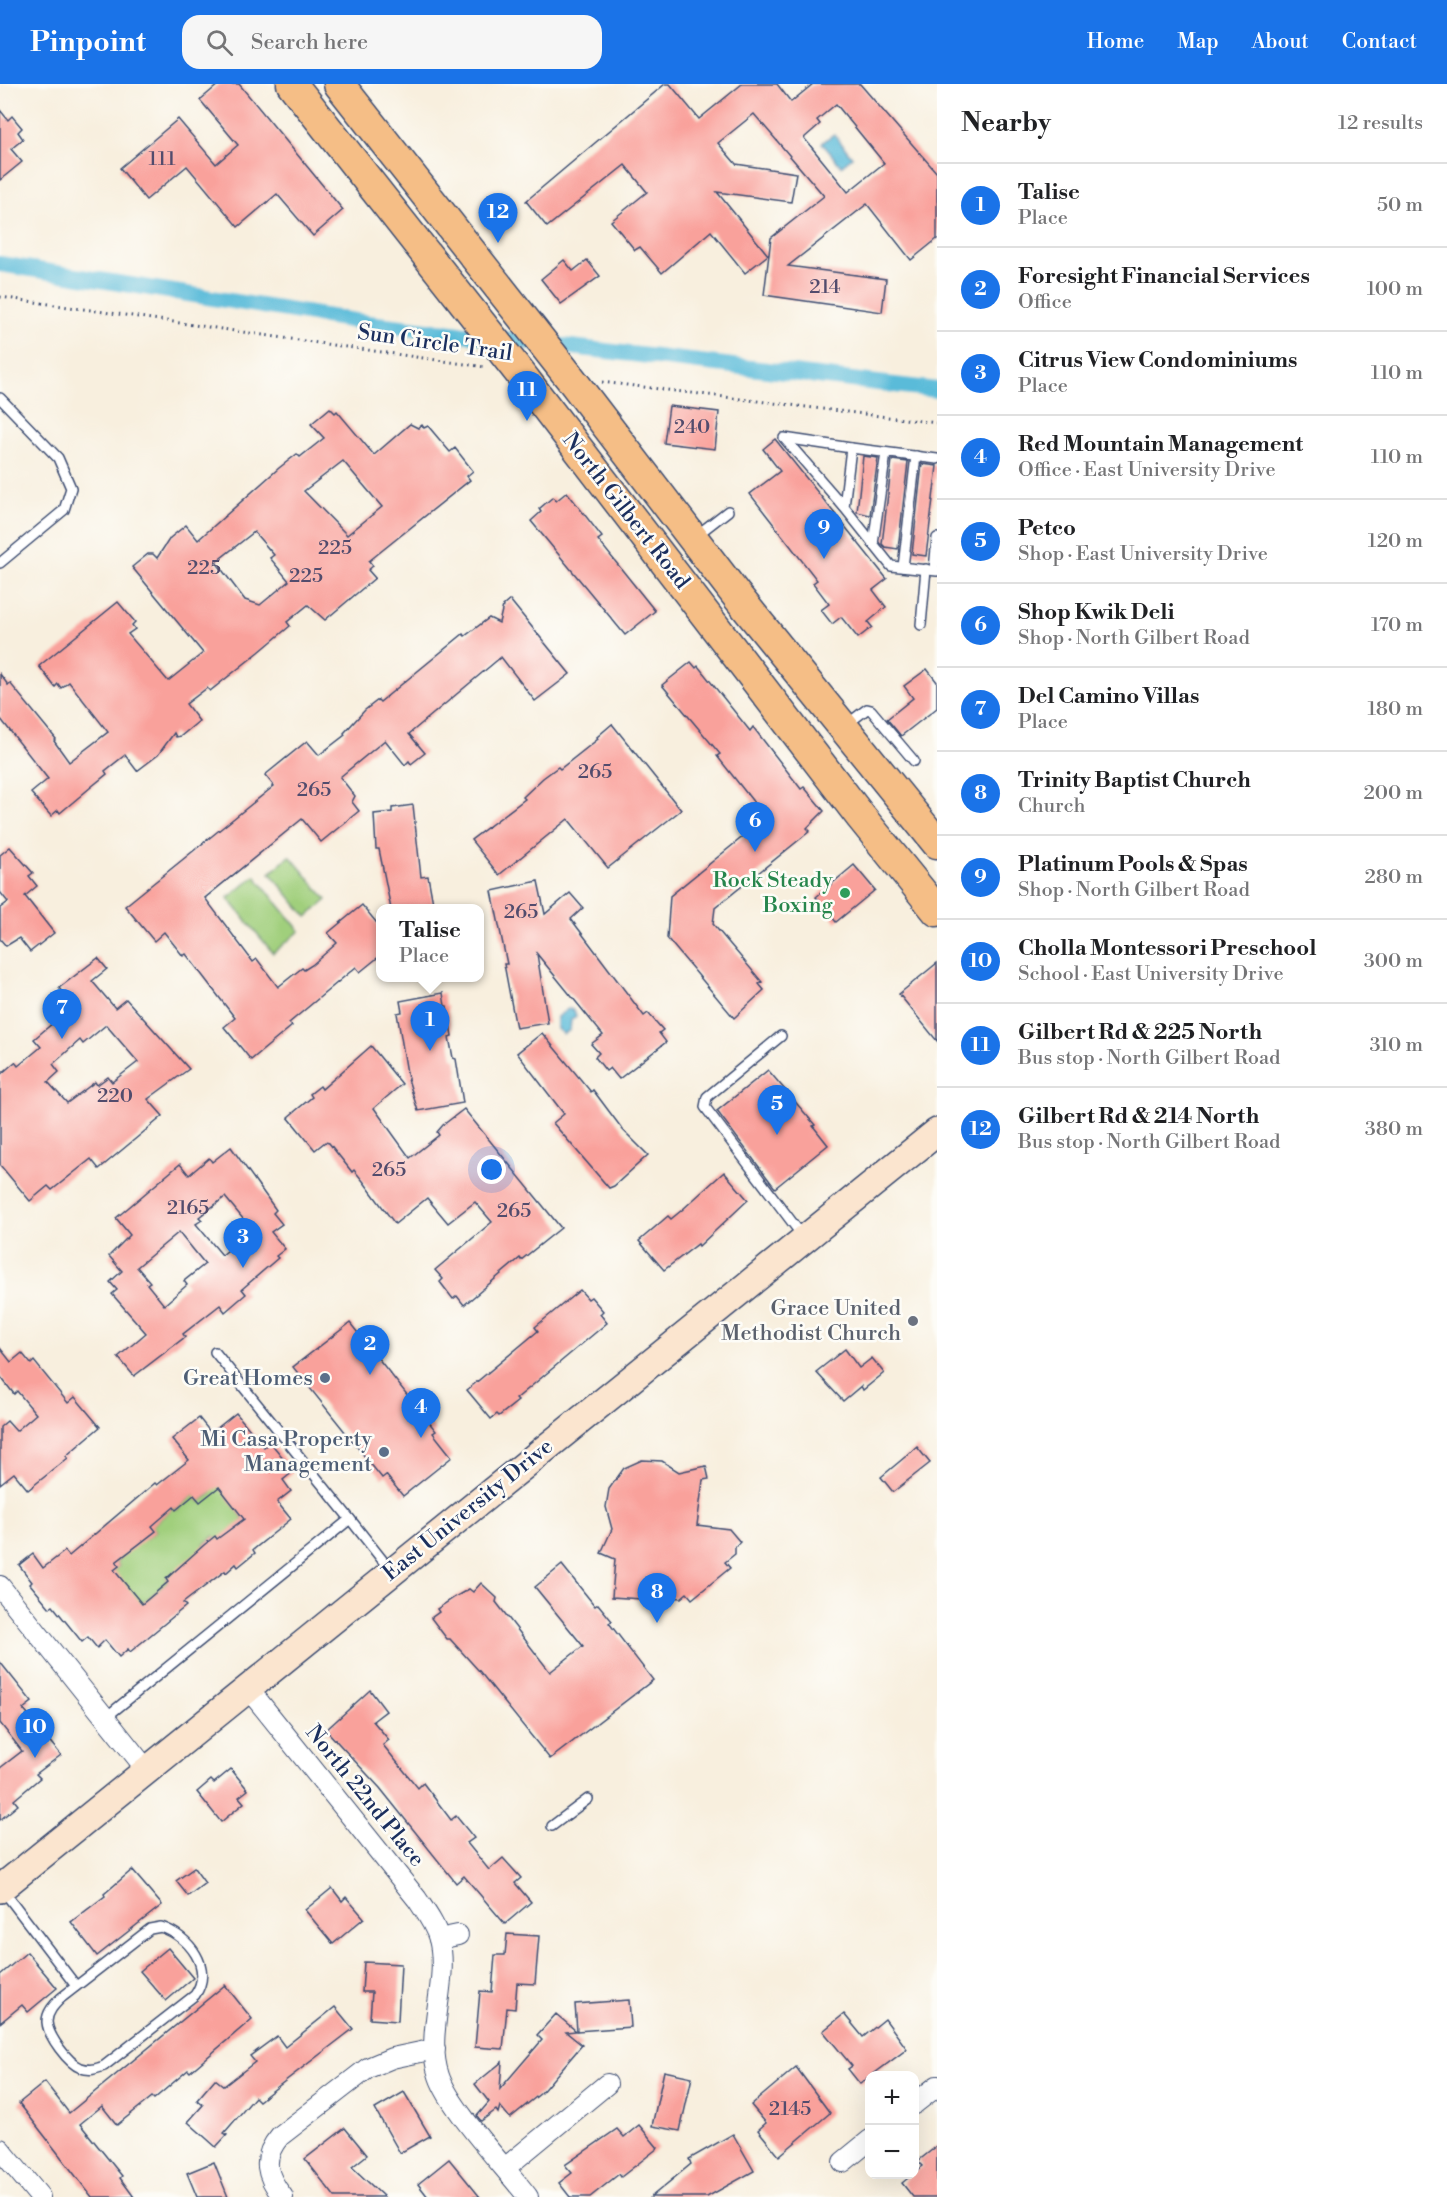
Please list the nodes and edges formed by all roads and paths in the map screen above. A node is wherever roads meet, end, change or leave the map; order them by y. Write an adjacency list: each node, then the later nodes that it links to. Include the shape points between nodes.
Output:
1 (292, 84): 4 (main road, North Gilbert Road)
2 (339, 84): 3 (main road, North Gilbert Road)
3 (438, 210): 4 (main road); 7 (main road, North Gilbert Road)
4 (409, 232): 6 (main road, North Gilbert Road)
5 (0, 297): 6 (path, Sun Circle Trail)
6 (519, 372): 11 (main road, North Gilbert Road)
7 (571, 379): 9 (main road, North Gilbert Road); 10 (path, via 665,387)
8 (0, 398): 21 (lane, via 58,458 71,488 64,510)
9 (598, 414): 11 (main road); 18 (main road, North Gilbert Road)
10 (937, 423)
11 (569, 437): 25 (main road, North Gilbert Road)
12 (851, 448): 13 (lane); 16 (lane); 16 (lane, via 784,438)
13 (886, 453): 14 (lane); 20 (lane)
14 (916, 456): 15 (lane); 22 (lane)
15 (937, 459)
16 (844, 507): 20 (lane)
17 (728, 511): 18 (lane)
18 (692, 538): 24 (main road, North Gilbert Road)
19 (937, 538): 23 (lane)
20 (873, 544): 22 (lane, via 891,566)
21 (0, 563)
22 (903, 567): 23 (lane)
23 (932, 570): 26 (lane)
24 (737, 596): 25 (main road); 27 (main road, North Gilbert Road)
25 (708, 617): 30 (main road, North Gilbert Road)
26 (921, 625)
27 (842, 728): 28 (lane, via 871,710); 29 (main road, North Gilbert Road)
28 (914, 761)
29 (894, 792): 30 (main road); 31 (main road, North Gilbert Road)
30 (861, 818): 32 (main road, North Gilbert Road)
31 (937, 843)
32 (937, 911)
33 (781, 1036): 35 (lane, via 707,1096 705,1107)
34 (937, 1132): 35 (main road, East University Drive)
35 (806, 1240): 38 (main road, East University Drive)
36 (215, 1352): 37 (lane)
37 (350, 1520): 38 (lane); 41 (lane)
38 (391, 1571): 40 (main road, East University Drive)
39 (0, 1586): 41 (street)
40 (247, 1687): 42 (main road, East University Drive); 47 (street, North 22nd Place, via 417,1899)
41 (105, 1718): 42 (street)
42 (146, 1769): 45 (main road, East University Drive)
43 (588, 1799): 44 (lane)
44 (552, 1826)
45 (1, 1888): 48 (lane)
46 (458, 1935): 47 (street)
47 (439, 1939): 49 (street, North 22nd Place)
48 (76, 1986): 48 (lane, via 50,2011 47,2024 63,2052 76,2065 94,2070 195,1995 204,1974 180,1935 161,1927 150,1929)
49 (435, 2049): 56 (street, North 22nd Place, via 439,2077 446,2091); 58 (street, via 392,2058 368,2068 280,2136 270,2151 267,2168)
50 (607, 2084): 56 (street)
51 (937, 2086): 52 (street)
52 (919, 2101)
53 (865, 2144): 55 (street)
54 (0, 2149): 57 (street)
55 (843, 2162)
56 (505, 2168): 59 (street, North 22nd Place)
57 (40, 2197)
58 (283, 2197)
59 (528, 2197)

